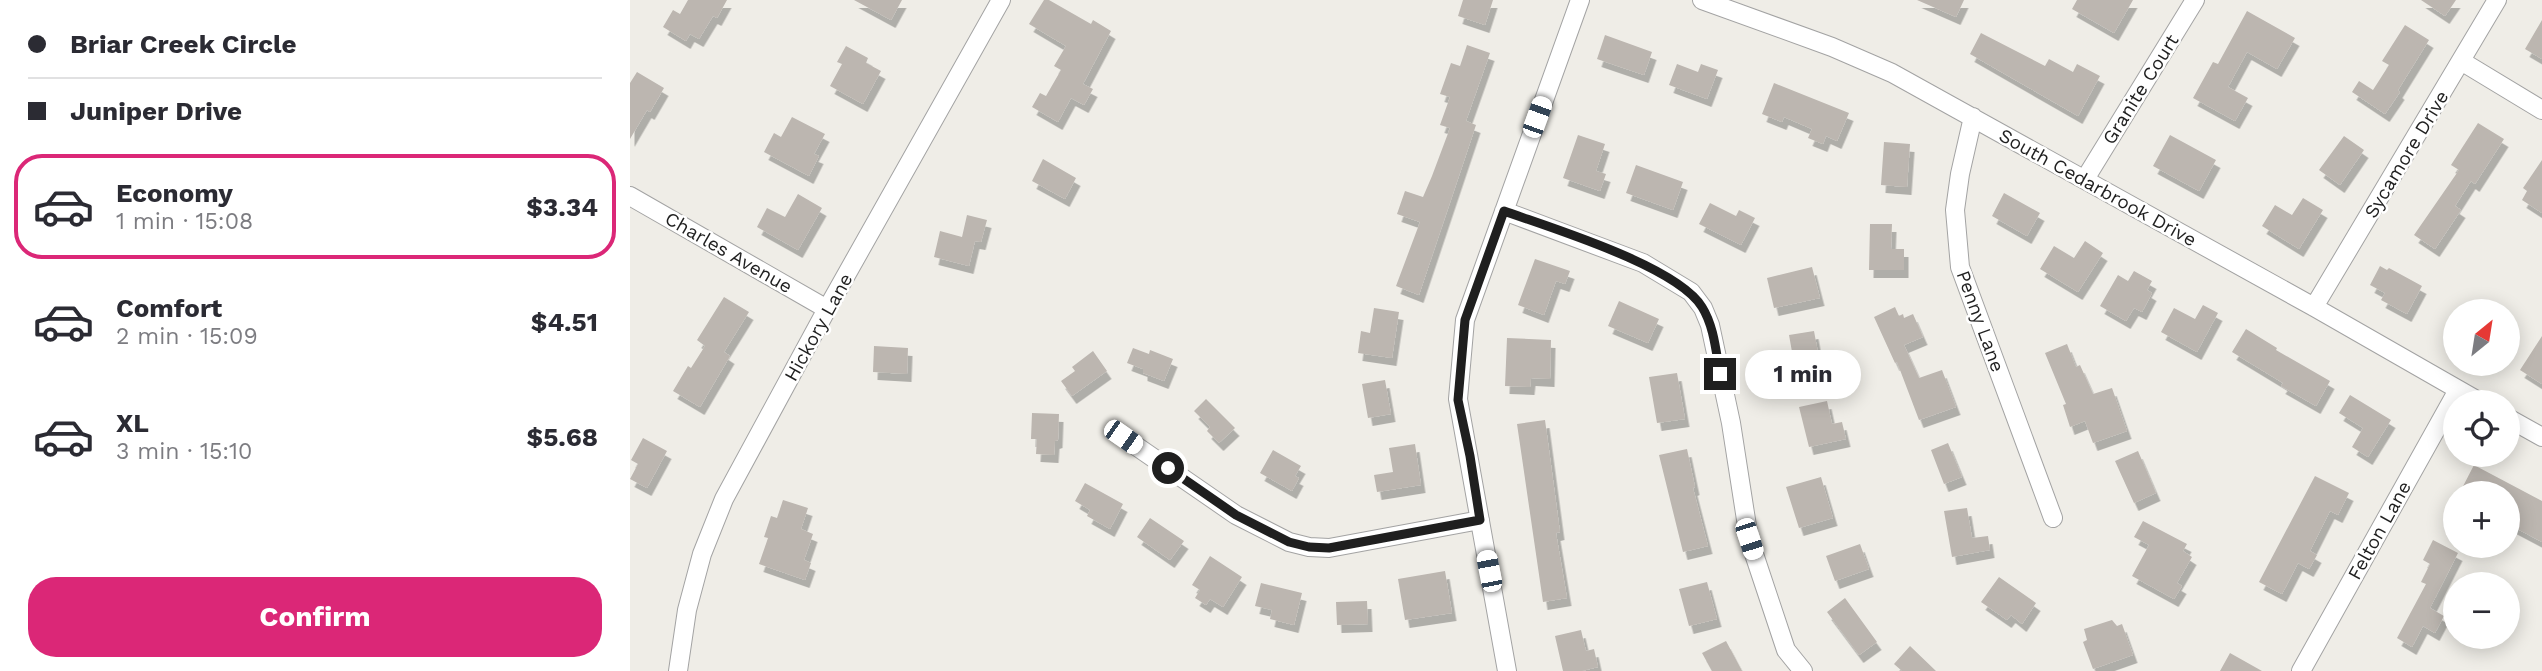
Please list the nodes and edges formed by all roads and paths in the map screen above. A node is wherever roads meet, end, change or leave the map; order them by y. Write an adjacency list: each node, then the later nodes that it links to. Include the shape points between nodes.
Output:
1 (1001, 0): 13 (street, Hickory Lane)
2 (1580, 0): 11 (street)
3 (1702, 0): 8 (street, South Cedarbrook Drive, via 1832,47)
4 (2195, 0): 9 (street, Granite Court)
5 (2497, 0): 6 (street, Sycamore Drive)
6 (2461, 61): 7 (street); 12 (street, Sycamore Drive)
7 (2542, 110)
8 (1973, 117): 9 (street, South Cedarbrook Drive); 19 (street, Penny Lane, via 1955,210 1960,267)
9 (2085, 179): 12 (street, South Cedarbrook Drive)
10 (630, 196): 13 (street, Charles Avenue)
11 (1504, 211): 20 (street, via 1465,320 1458,400); 23 (street, via 1643,263 1691,292 1703,308 1731,423 1749,539 1786,650)
12 (2314, 307): 14 (street, South Cedarbrook Drive)
13 (827, 309): 21 (street, Hickory Lane, via 724,499 687,610)
14 (2458, 390)
15 (2443, 417): 24 (street, Felton Lane)
16 (2520, 425): 18 (street)
17 (1123, 437): 20 (street, via 1236,515 1309,547 1329,548)
18 (2542, 437)
19 (2053, 517)
20 (1480, 520): 22 (street)
21 (678, 671)
22 (1507, 671)
23 (1803, 671)
24 (2301, 671)

